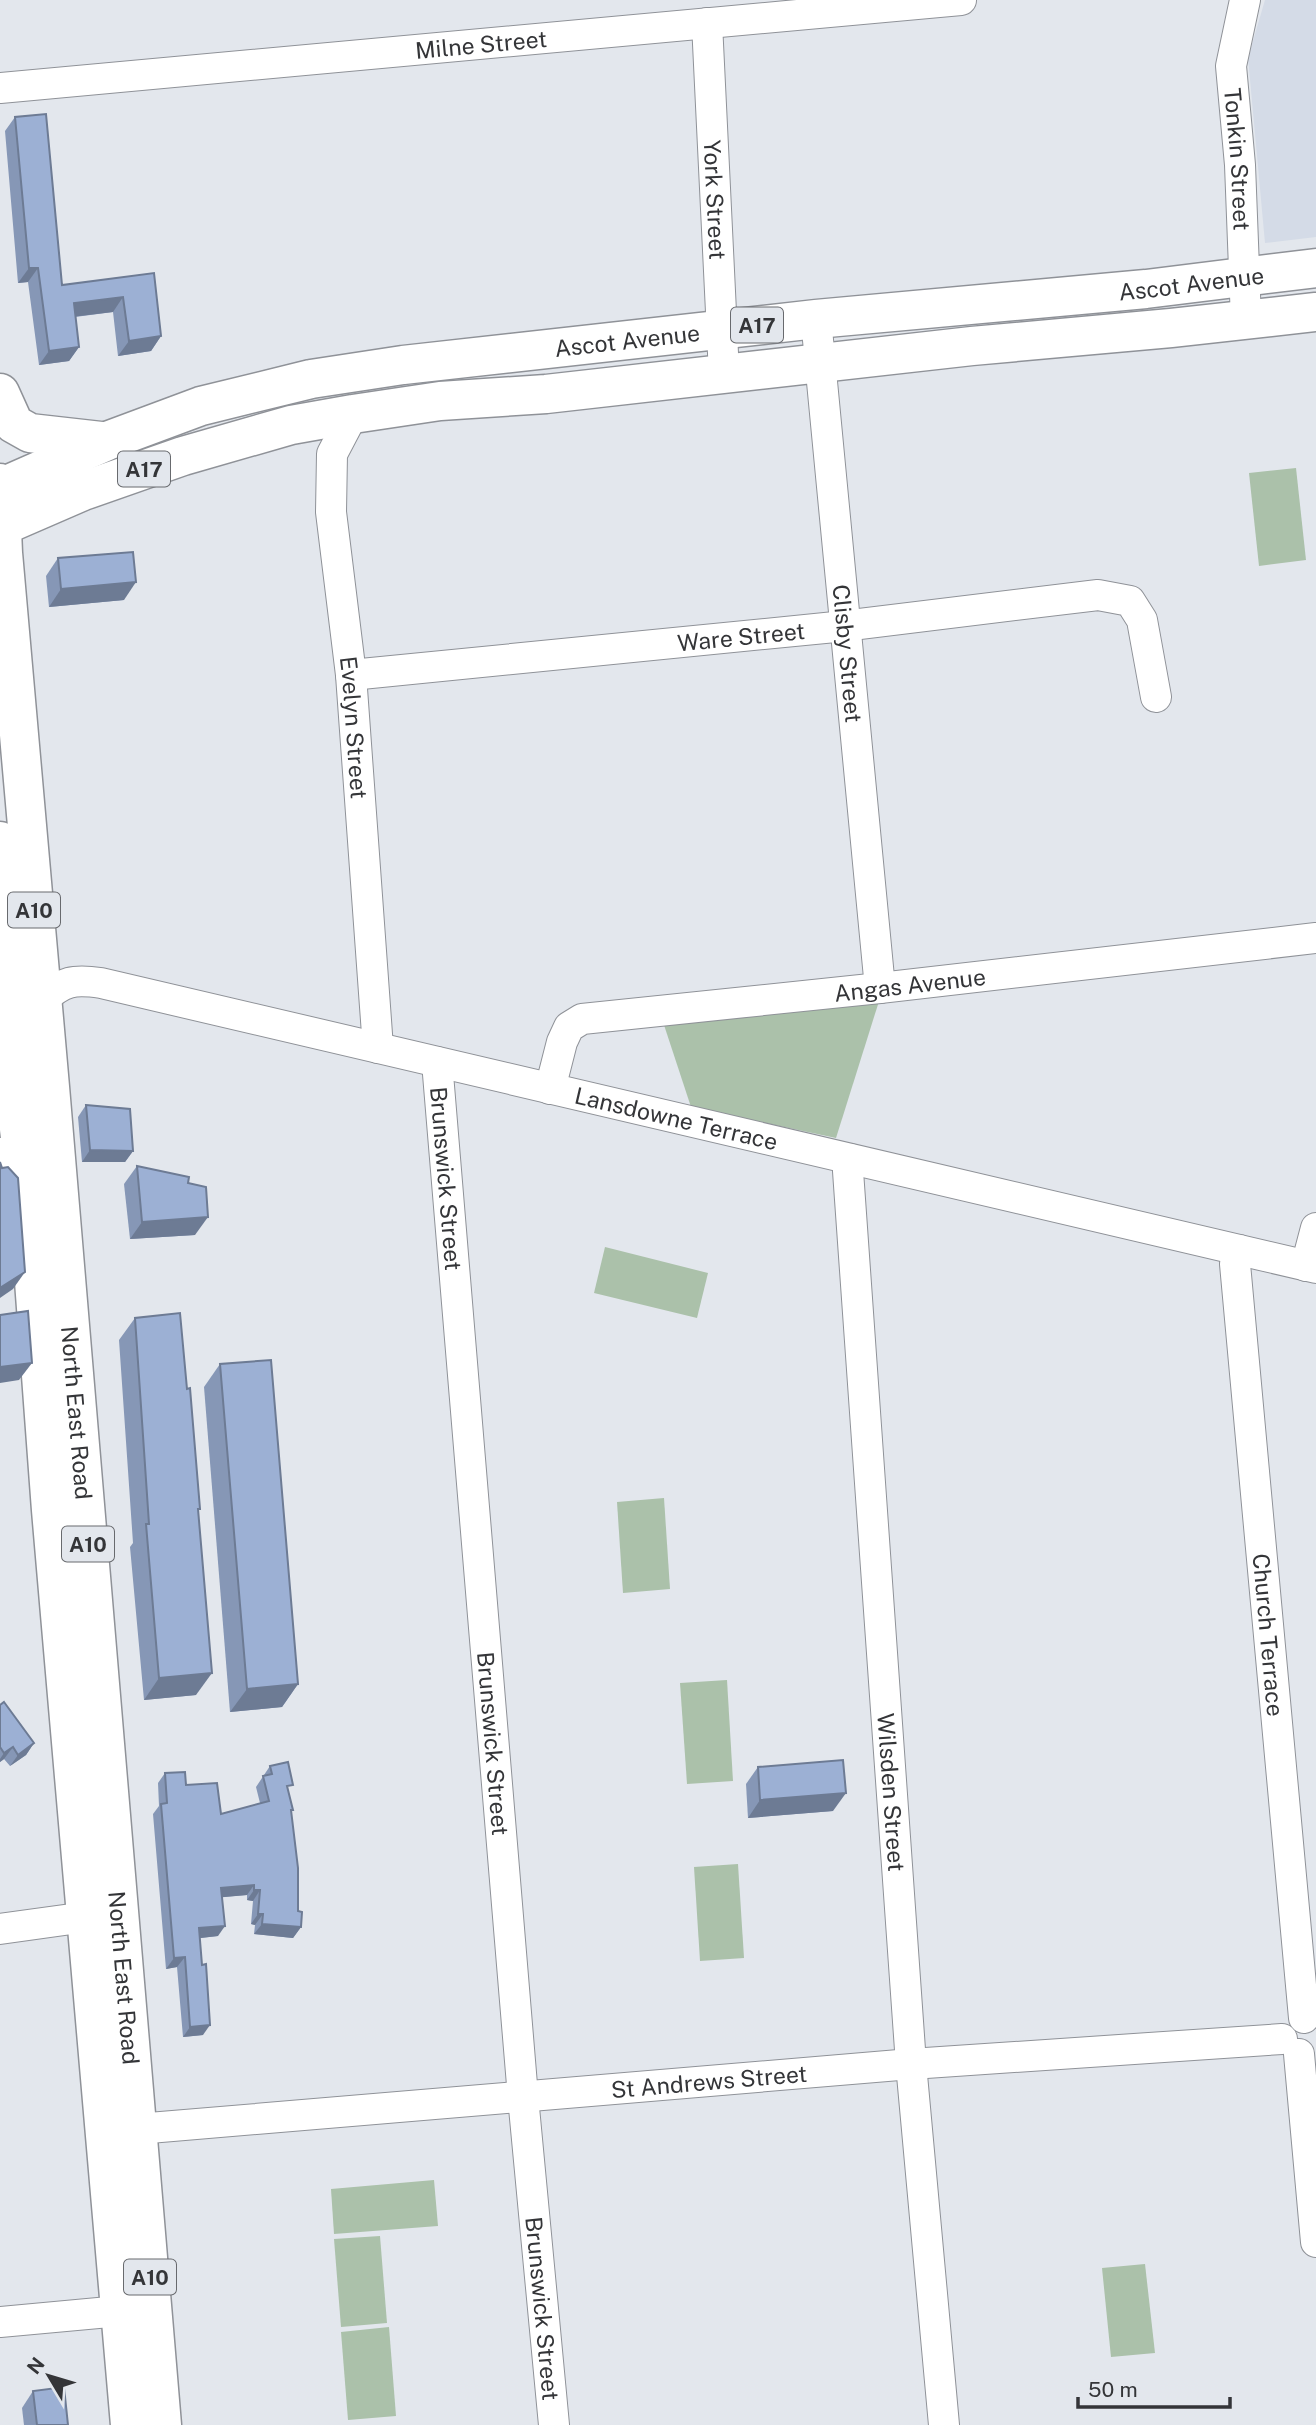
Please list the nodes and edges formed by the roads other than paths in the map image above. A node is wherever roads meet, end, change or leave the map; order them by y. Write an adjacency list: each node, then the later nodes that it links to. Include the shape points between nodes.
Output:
1 (961, 0): 3 (street, Milne Street)
2 (1245, 0): 6 (street, Tonkin Street, via 1231,66)
3 (707, 23): 4 (street, Milne Street); 10 (street, York Street)
4 (0, 88)
5 (1316, 268): 6 (highway, Ascot Avenue / A17)
6 (1244, 277): 8 (highway, Ascot Avenue / A17); 9 (street, Tonkin Street)
7 (1316, 312): 9 (highway, Ascot Avenue / A17)
8 (816, 319): 10 (highway, Ascot Avenue / A17); 11 (street, Clisby Street)
9 (1246, 320): 11 (highway, Ascot Avenue / A17)
10 (721, 330): 12 (street, York Street); 15 (highway, Ascot Avenue / A17, via 311,379 201,406)
11 (820, 364): 12 (highway, Ascot Avenue / A17); 19 (street, Clisby Street)
12 (723, 374): 14 (highway, Ascot Avenue / A17, via 440,401)
13 (0, 393): 15 (highway, via 14,424 30,433)
14 (353, 414): 18 (highway, Ascot Avenue / A17, via 291,425 183,456 83,491); 20 (street, Evelyn Street, via 332,454 331,512)
15 (107, 441): 17 (highway, Ascot Avenue / A17)
16 (0, 482): 17 (highway, North East Road / A10)
17 (0, 488): 18 (highway, North East Road / A10)
18 (1, 527): 25 (highway, North East Road / A10)
19 (845, 626): 20 (street, Ware Street); 21 (street, Ware Street, via 1098,595 1130,601 1142,620); 24 (street, Clisby Street)
20 (351, 675): 27 (street, Evelyn Street)
21 (1156, 697)
22 (0, 841): 26 (highway, A10, via 9,919)
23 (1316, 938): 24 (street, Angas Avenue)
24 (880, 988): 29 (street, Angas Avenue, via 582,1019 569,1027 562,1042)
25 (43, 999): 27 (street, Lansdowne Terrace, via 66,982 84,980); 32 (highway, North East Road / A10)
26 (7, 1039): 30 (highway, A10)
27 (378, 1048): 28 (street, Lansdowne Terrace)
28 (438, 1062): 29 (street, Lansdowne Terrace); 40 (street, Brunswick Street)
29 (550, 1089): 31 (street, Lansdowne Terrace)
30 (6, 1133): 32 (highway, via 41,1151)
31 (850, 1159): 34 (street, Lansdowne Terrace); 39 (street, Wilsden Street)
32 (42, 1180): 36 (highway, North East Road / A10); 41 (highway, North East Road / A10)
33 (1316, 1227): 35 (street)
34 (1239, 1250): 35 (street, Lansdowne Terrace); 38 (street, Church Terrace, via 1235,1264)
35 (1311, 1267)
36 (86, 1917): 37 (street); 41 (highway, North East Road / A10)
37 (13, 1927)
38 (1303, 2036): 39 (street, St Andrews Street); 42 (street, Church Terrace)
39 (911, 2064): 40 (street, St Andrews Street); 48 (street, Wilsden Street)
40 (523, 2097): 41 (street, St Andrews Street); 47 (street, Brunswick Street)
41 (120, 2130): 43 (highway, North East Road / A10); 46 (highway, North East Road / A10)
42 (1316, 2242)
43 (120, 2311): 44 (street); 45 (highway, North East Road / A10)
44 (7, 2321)
45 (130, 2425)
46 (162, 2425)
47 (554, 2425)
48 (944, 2425)

